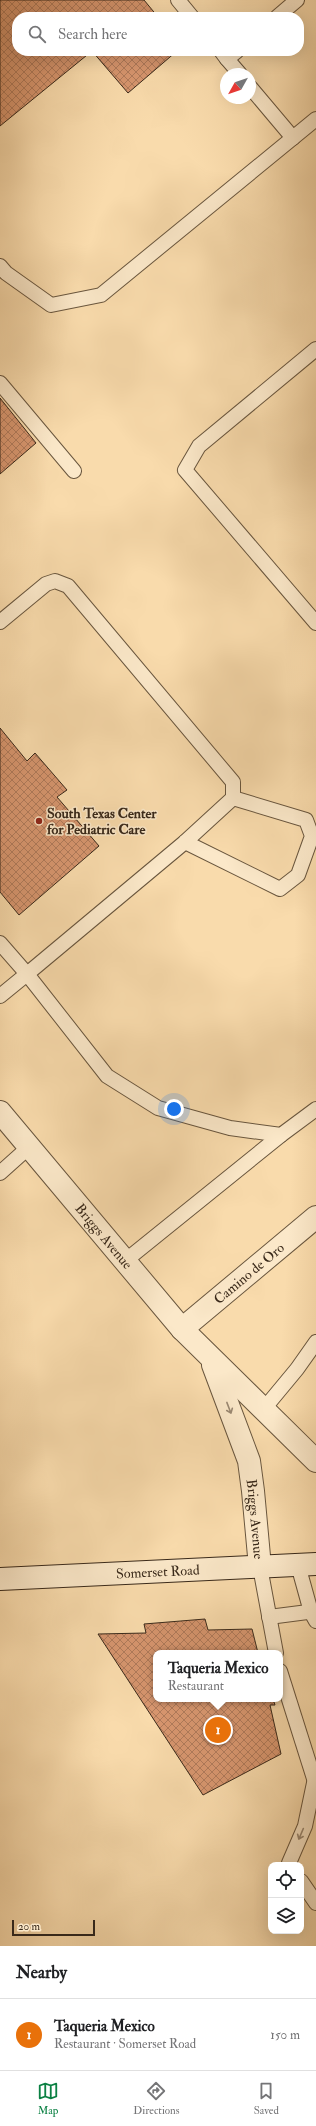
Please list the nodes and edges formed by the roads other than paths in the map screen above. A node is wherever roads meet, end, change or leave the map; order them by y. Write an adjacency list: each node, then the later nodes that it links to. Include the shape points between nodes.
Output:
1 (178, 0): 3 (lane)
2 (297, 0): 4 (lane)
3 (188, 12)
4 (283, 12)
5 (229, 56): 6 (lane)
6 (236, 68)
7 (256, 94): 9 (lane)
8 (316, 119): 9 (lane)
9 (293, 138): 10 (lane, via 101,294 51,305)
10 (0, 266)
11 (316, 349): 15 (lane, via 200,446 185,470)
12 (0, 383): 13 (lane)
13 (74, 471)
14 (0, 622): 16 (lane, via 46,584 55,581 68,586 233,782)
15 (316, 623)
16 (233, 798): 17 (lane); 17 (lane, via 306,820 312,836 298,874 280,889)
17 (185, 842): 19 (lane)
18 (0, 943): 19 (lane)
19 (27, 974): 20 (lane); 23 (lane, via 107,1076 158,1108 230,1128)
20 (0, 996)
21 (316, 1109): 23 (lane)
22 (0, 1112): 24 (street, Briggs Avenue)
23 (281, 1135): 27 (lane)
24 (29, 1147): 25 (lane); 27 (street, Briggs Avenue)
25 (0, 1173)
26 (316, 1217): 28 (street, Camino de Oro)
27 (125, 1262): 28 (street, Briggs Avenue)
28 (182, 1329): 30 (street, Briggs Avenue)
29 (316, 1342): 31 (lane)
30 (210, 1358): 31 (street, Briggs Avenue); 34 (street, Briggs Avenue, one-way to 34, via 249,1461)
31 (263, 1410): 32 (street, Briggs Avenue)
32 (316, 1462)
33 (307, 1565): 34 (street, Somerset Road); 36 (lane)
34 (260, 1567): 35 (street, Somerset Road); 37 (lane)
35 (0, 1579)
36 (314, 1615): 37 (lane)
37 (269, 1617): 38 (lane)
38 (275, 1650)
39 (283, 1681): 40 (lane)
40 (315, 1784): 41 (lane, one-way to 41, via 305,1826)
41 (289, 1862)
42 (304, 1885): 43 (lane)
43 (316, 1903)

